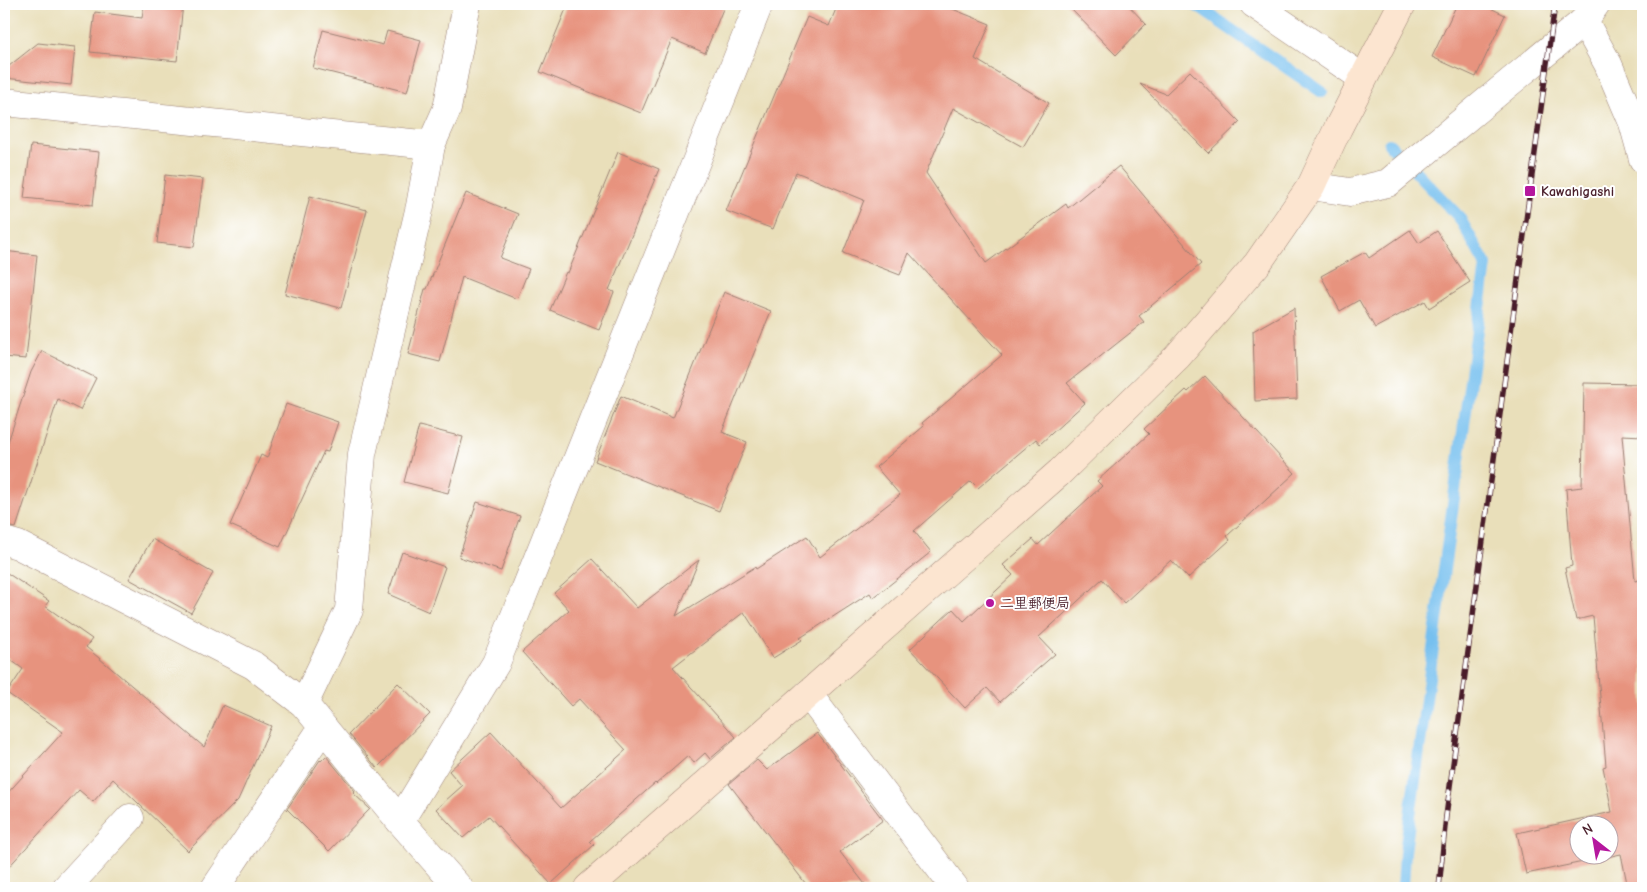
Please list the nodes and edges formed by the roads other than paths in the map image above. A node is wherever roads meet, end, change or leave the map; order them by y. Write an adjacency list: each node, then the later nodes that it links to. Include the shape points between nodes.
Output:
1 (468, 4): 8 (street, via 447,109)
2 (760, 4): 16 (street, via 496,662)
3 (1254, 4): 6 (street)
4 (1402, 4): 6 (street)
5 (1590, 13): 9 (street, via 1633,123); 10 (street, via 1388,182 1350,192)
6 (1363, 78): 10 (street)
7 (4, 102): 8 (street)
8 (431, 145): 13 (street, via 420,206 362,454 349,610)
9 (1643, 160)
10 (1311, 186): 12 (street, via 1257,264 1177,357 1060,472)
11 (4, 541): 13 (street, via 18,545 253,665)
12 (808, 694): 20 (street); 21 (street)
13 (304, 704): 14 (street)
14 (323, 727): 16 (street); 18 (street)
15 (130, 818): 17 (street)
16 (400, 821): 19 (street)
17 (66, 888)
18 (215, 888)
19 (459, 888)
20 (588, 888)
21 (955, 888)

